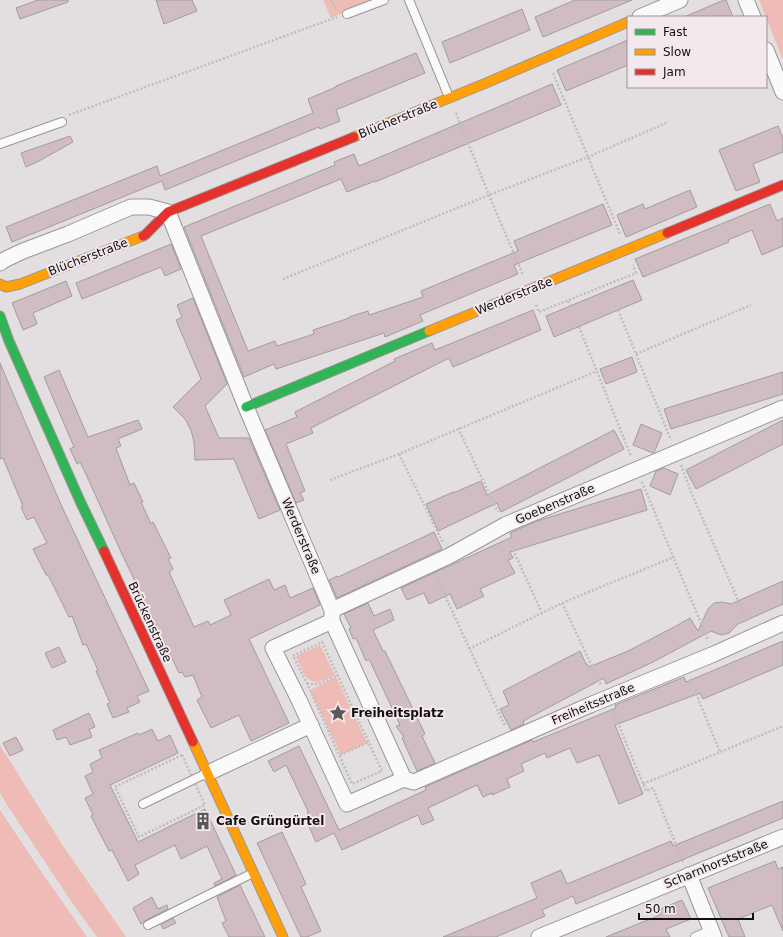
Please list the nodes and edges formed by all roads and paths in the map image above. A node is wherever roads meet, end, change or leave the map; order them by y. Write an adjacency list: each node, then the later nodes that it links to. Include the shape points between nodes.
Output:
1 (384, 0): 5 (lane)
2 (408, 0): 12 (lane)
3 (680, 0): 6 (street)
4 (746, 0): 7 (street)
5 (347, 14): 13 (path, via 69,114)
6 (642, 16)
7 (752, 16)
8 (627, 22): 10 (street, Blücherstraße)
9 (767, 52): 11 (street)
10 (546, 57): 12 (street, Blücherstraße); 16 (path)
11 (783, 92)
12 (450, 98): 18 (path); 19 (street, Blücherstraße)
13 (62, 122): 15 (lane)
14 (666, 123): 16 (path)
15 (0, 144)
16 (588, 157): 18 (path); 20 (path)
17 (783, 185): 20 (street, Werderstraße)
18 (488, 196): 22 (path); 25 (path)
19 (168, 212): 21 (street, via 149,206 130,207); 23 (street, Blücherstraße, via 145,235 20,284 6,287); 35 (street, Werderstraße)
20 (627, 250): 24 (path, via 636,273); 25 (street, Werderstraße)
21 (0, 263)
22 (283, 279)
23 (0, 284)
24 (607, 285): 26 (path); 27 (path)
25 (529, 290): 27 (path, via 539,312); 35 (street, Werderstraße)
26 (609, 290)
27 (568, 301): 29 (path)
28 (751, 305): 33 (path)
29 (570, 306)
30 (618, 310): 33 (path)
31 (0, 316): 63 (street, Brückenstraße, via 80,501)
32 (579, 327): 34 (path)
33 (636, 354): 38 (path)
34 (596, 371): 37 (path); 40 (path)
35 (246, 407): 48 (street, Werderstraße)
36 (783, 408): 38 (street, Goebenstraße)
37 (458, 428): 39 (path); 42 (path, via 498,512)
38 (676, 452): 40 (street, Goebenstraße); 50 (path)
39 (400, 454): 41 (path); 43 (path)
40 (637, 469): 42 (street, Goebenstraße); 44 (path)
41 (330, 480)
42 (502, 527): 43 (street, Goebenstraße); 47 (path)
43 (449, 556): 45 (street, Goebenstraße)
44 (674, 558): 46 (path); 52 (path)
45 (430, 564): 48 (street, Goebenstraße); 51 (path)
46 (562, 603): 47 (path); 56 (path)
47 (542, 613): 51 (path)
48 (332, 616): 57 (street, via 273,648); 64 (street)
49 (783, 623): 50 (street, Freiheitsstraße)
50 (754, 636): 52 (street, Freiheitsstraße)
51 (469, 649): 59 (path)
52 (714, 654): 53 (street, Freiheitsstraße)
53 (685, 666): 56 (street, Freiheitsstraße); 61 (path)
54 (338, 675): 55 (path, via 317,684); 55 (path, via 322,642 293,656); 60 (path)
55 (307, 683): 62 (path)
56 (608, 697): 59 (street, Freiheitsstraße); 65 (path)
57 (310, 725): 63 (street); 64 (street, via 347,804)
58 (783, 726): 61 (path)
59 (512, 739): 64 (street, Freiheitsstraße, via 414,782)
60 (369, 742): 62 (path); 62 (path, via 382,771 352,784)
61 (720, 752): 65 (path)
62 (340, 756)
63 (208, 773): 66 (lane); 68 (street, Brückenstraße)
64 (404, 779)
65 (643, 784): 69 (path, via 646,790 653,788)
66 (143, 804)
67 (783, 837): 69 (street, Scharnhorststraße)
68 (254, 873): 70 (lane); 72 (street, Brückenstraße)
69 (689, 875): 71 (street); 73 (street, Scharnhorststraße)
70 (148, 925)
71 (713, 934): 74 (lane)
72 (283, 937)
73 (539, 937)
74 (695, 937)

